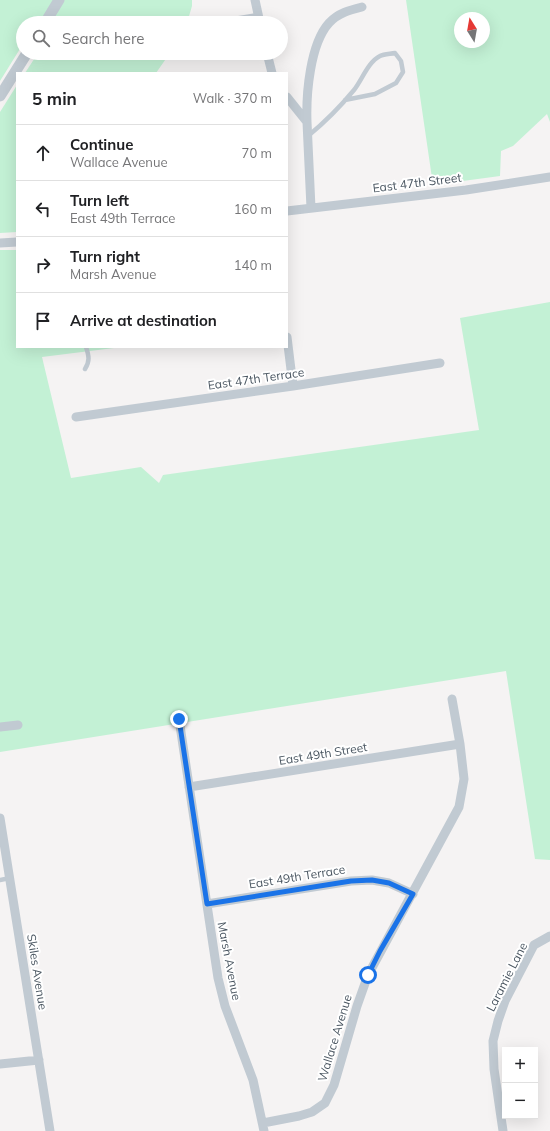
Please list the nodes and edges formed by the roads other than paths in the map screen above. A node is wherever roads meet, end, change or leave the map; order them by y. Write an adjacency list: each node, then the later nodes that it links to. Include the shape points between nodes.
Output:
1 (59, 0): 4 (street)
2 (255, 0): 5 (street)
3 (362, 7): 12 (street, via 346,10 329,23 320,36 308,82)
4 (49, 16)
5 (258, 16)
6 (23, 60): 9 (street)
7 (269, 60): 8 (street)
8 (272, 72)
9 (0, 96)
10 (288, 98): 12 (street)
11 (345, 100): 11 (lane, via 380,55 395,53 401,61 403,72 396,83 376,94); 13 (lane)
12 (307, 122): 13 (street)
13 (308, 136): 15 (street)
14 (550, 177): 15 (street, East 47th Street, via 466,190)
15 (311, 208): 16 (street, East 47th Street)
16 (288, 211)
17 (16, 242): 18 (street)
18 (0, 243)
19 (288, 345): 23 (street)
20 (86, 348): 22 (lane, via 89,356)
21 (440, 363): 23 (street, East 47th Terrace)
22 (85, 369)
23 (293, 386): 24 (street, East 47th Terrace)
24 (76, 417)
25 (452, 699): 29 (street, Wallace Avenue)
26 (179, 719): 30 (street, Marsh Avenue)
27 (18, 725): 28 (street)
28 (0, 728)
29 (460, 744): 30 (street, East 49th Street); 34 (street, Wallace Avenue, via 464,779 458,807)
30 (189, 787): 35 (street, Marsh Avenue)
31 (0, 818): 32 (street, Skiles Avenue)
32 (10, 878): 33 (lane); 37 (street, Skiles Avenue)
33 (0, 880)
34 (413, 894): 35 (street, East 49th Terrace, via 389,883 372,880 351,881); 39 (street, Wallace Avenue, via 368,975 334,1085 325,1103 312,1112)
35 (207, 904): 39 (street, Marsh Avenue, via 218,978 225,1006 253,1080)
36 (550, 936): 41 (street, Laramie Lane, via 534,946 505,1001 493,1041)
37 (39, 1060): 38 (street); 40 (street, Skiles Avenue)
38 (0, 1064)
39 (264, 1127)
40 (50, 1131)
41 (502, 1131)

